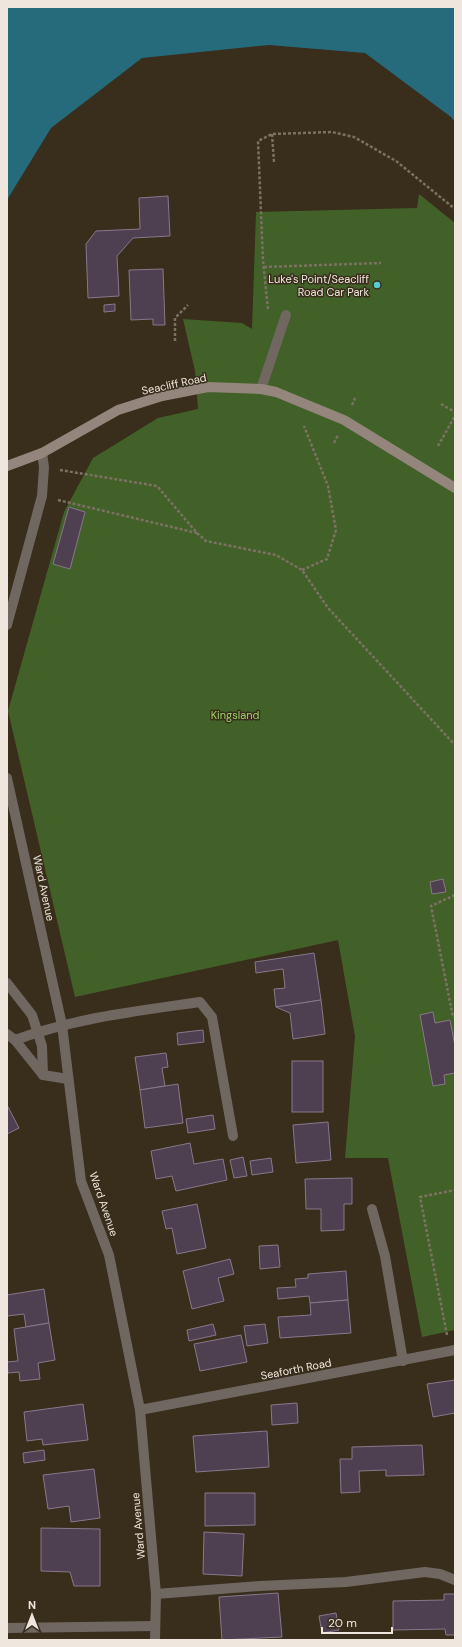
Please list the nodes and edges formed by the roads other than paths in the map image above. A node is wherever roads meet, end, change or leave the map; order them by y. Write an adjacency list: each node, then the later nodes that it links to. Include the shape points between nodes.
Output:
1 (286, 315): 2 (street)
2 (260, 389): 3 (street, Seacliff Road, via 208,387 162,396 118,410); 5 (street, Seacliff Road, via 276,392 344,420)
3 (42, 453): 4 (street, Seacliff Road); 6 (street, via 42,496)
4 (7, 466)
5 (455, 488)
6 (7, 625)
7 (7, 778): 9 (street, Ward Avenue)
8 (7, 984): 10 (street, via 32,1015)
9 (62, 1025): 10 (street); 13 (street, Ward Avenue); 14 (street, via 123,1012 200,1002 212,1017)
10 (38, 1032): 11 (street); 12 (street, via 42,1046)
11 (11, 1037): 12 (street)
12 (43, 1075): 13 (street)
13 (68, 1079): 18 (street, Ward Avenue, via 81,1181 109,1255)
14 (233, 1136)
15 (372, 1209): 17 (street, via 385,1256)
16 (452, 1351): 17 (street, Seaforth Road)
17 (403, 1361): 18 (street, Seaforth Road)
18 (140, 1410): 20 (street, Ward Avenue)
19 (455, 1580): 20 (street, via 425,1572 346,1582)
20 (156, 1594): 21 (street, Ward Avenue)
21 (155, 1626): 22 (street); 23 (street, Ward Avenue)
22 (7, 1628)
23 (155, 1640)

